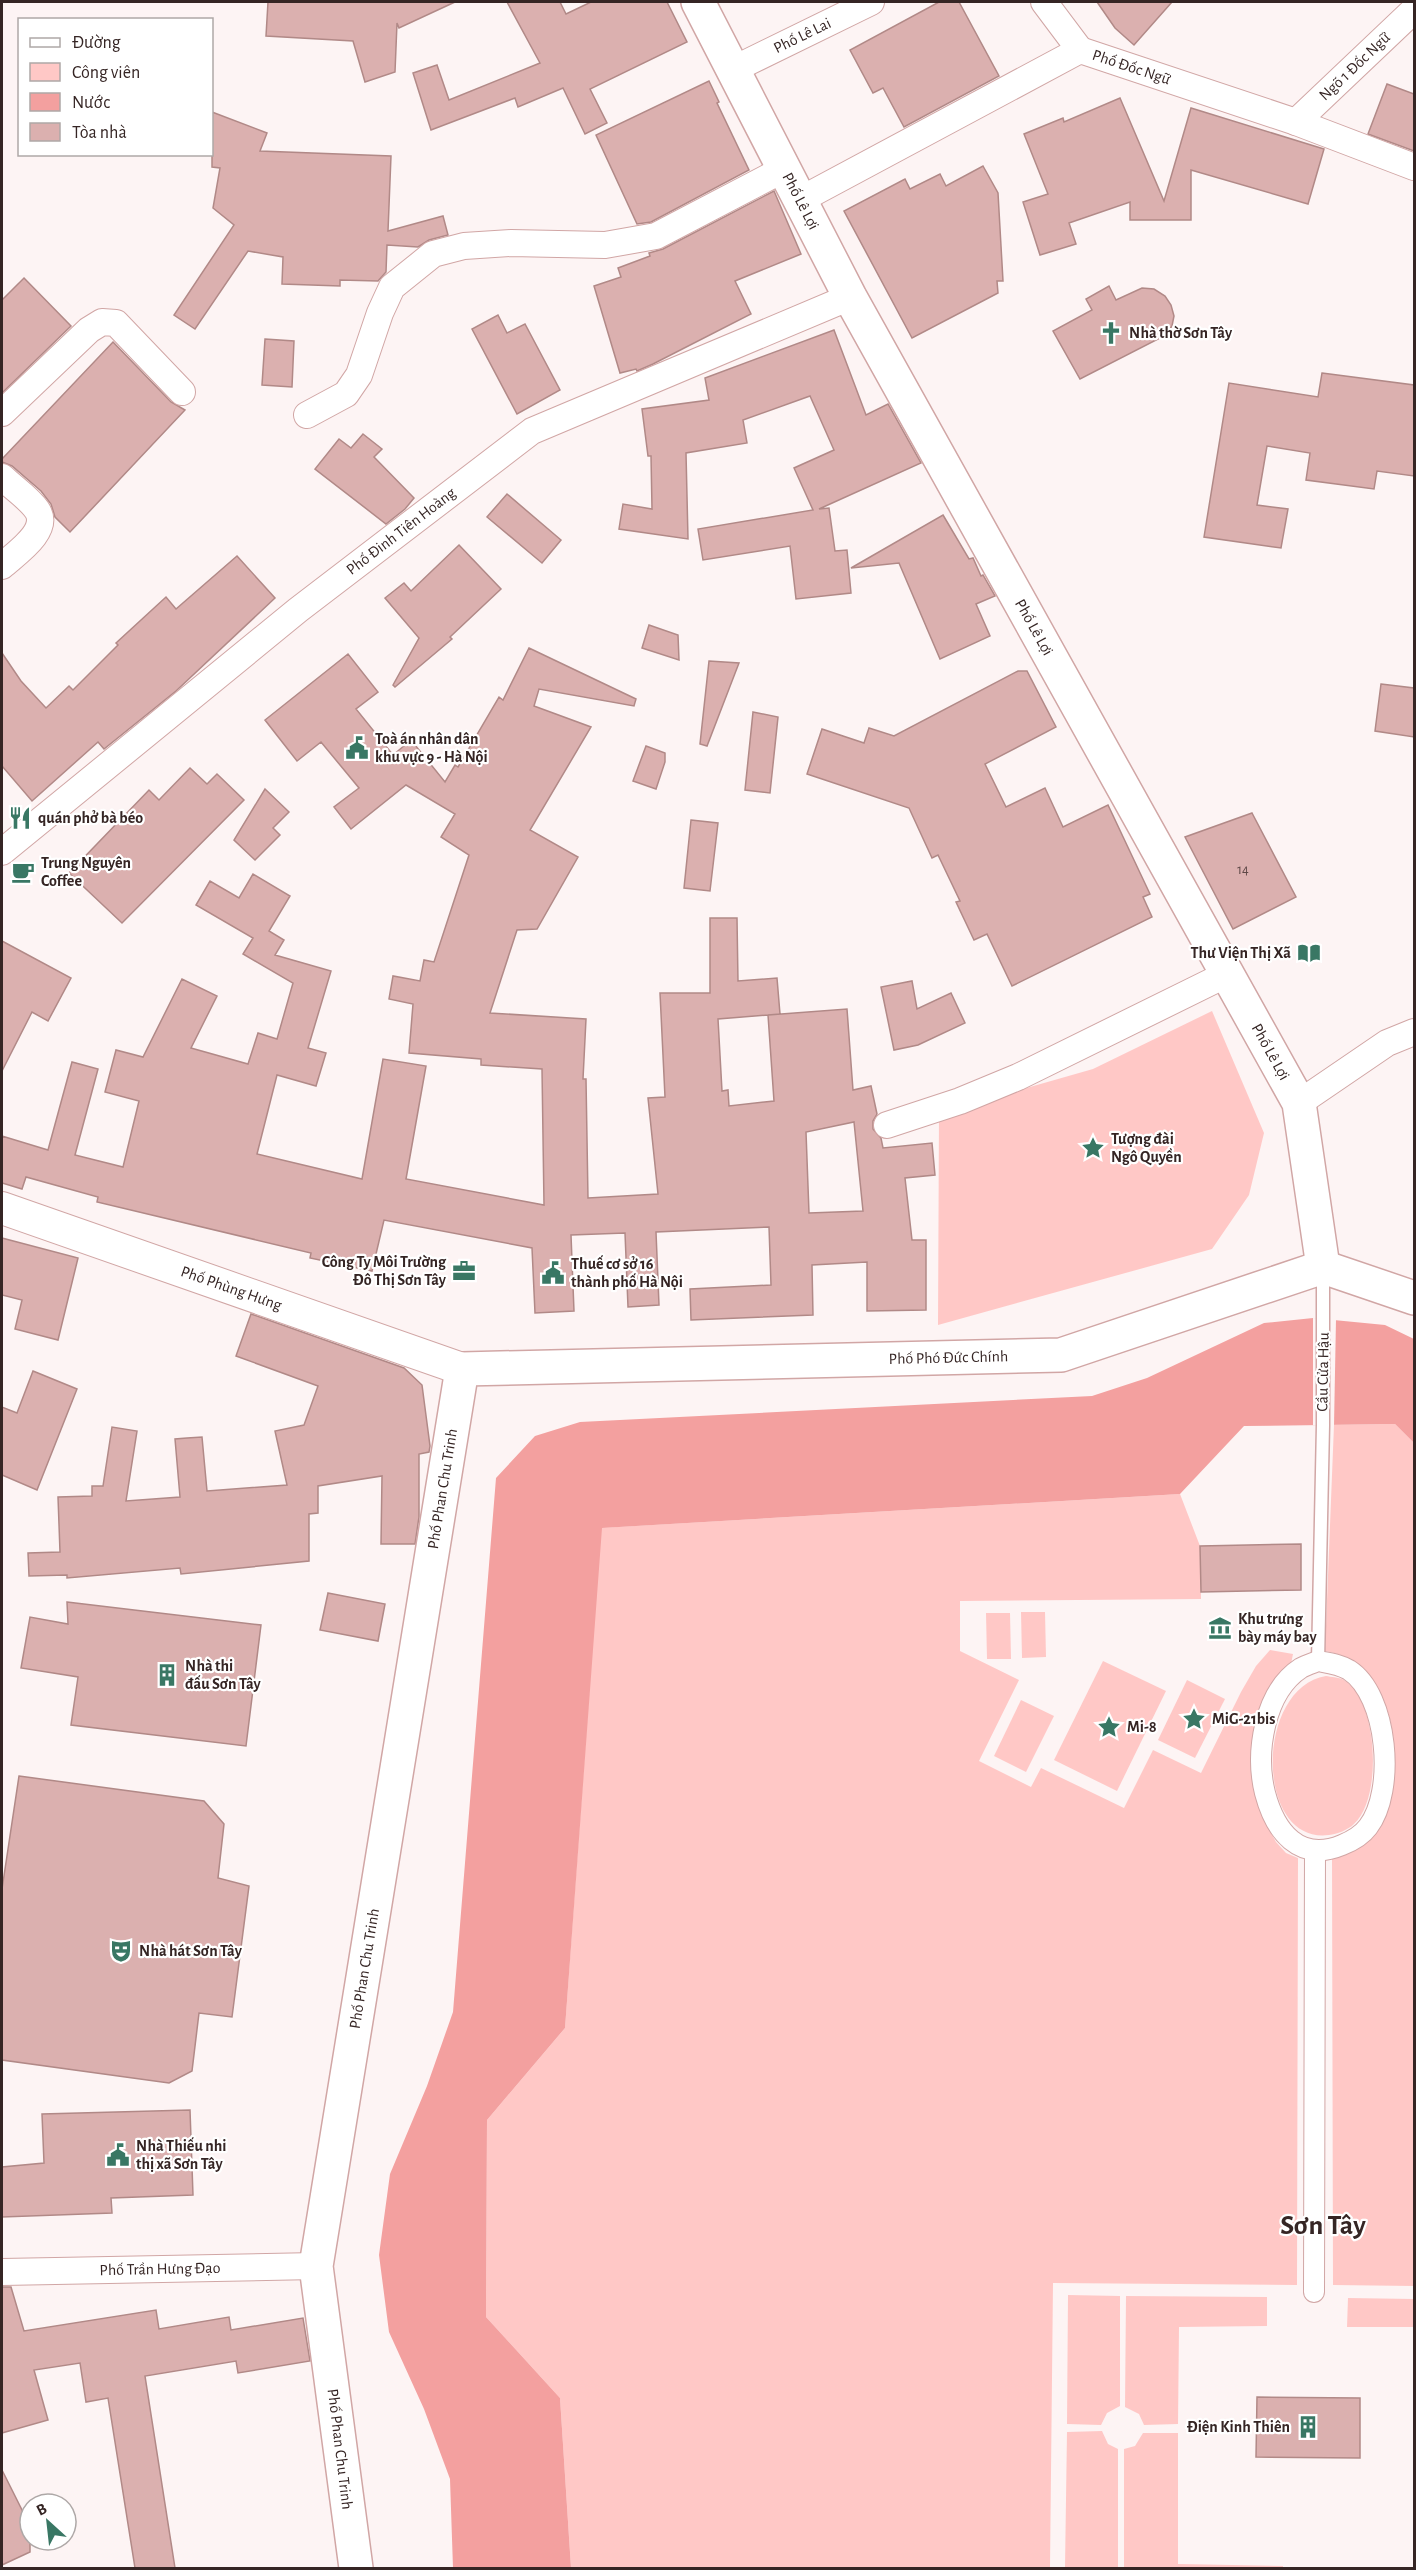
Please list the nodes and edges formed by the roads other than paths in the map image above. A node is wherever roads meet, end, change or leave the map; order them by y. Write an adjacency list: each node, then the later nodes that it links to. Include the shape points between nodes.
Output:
1 (698, 2): 6 (main road, Phố Lê Lợi)
2 (871, 2): 6 (street, Phố Lê Lai)
3 (1044, 2): 5 (street)
4 (1414, 10): 7 (street, Ngõ 1 Đốc Ngữ)
5 (1080, 50): 7 (street, Phố Đốc Ngữ); 10 (street, Phố Đốc Ngữ)
6 (734, 69): 9 (main road, Phố Lê Lợi)
7 (1296, 122): 8 (street, Phố Đốc Ngữ)
8 (1414, 167)
9 (784, 169): 10 (main road, Phố Lê Lợi); 14 (street, via 656,236 605,245 464,246 433,254 392,287 359,375 346,394)
10 (800, 200): 11 (main road, Phố Lê Lợi)
11 (850, 297): 17 (street, Phố Đinh Tiên Hoàng, via 532,431 298,610); 18 (main road, Phố Lê Lợi)
12 (182, 392): 13 (street, via 116,323 102,322 57,357)
13 (2, 413)
14 (307, 415)
15 (2, 477): 16 (street, via 38,511 40,523 36,535)
16 (2, 566)
17 (2, 852)
18 (1227, 974): 20 (main road, Phố Lê Lợi); 21 (street, via 1018,1077)
19 (1414, 1032): 20 (street, via 1387,1043)
20 (1299, 1103): 23 (main road, Phố Lê Lợi)
21 (887, 1125)
22 (2, 1208): 25 (street, Phố Phùng Hưng)
23 (1323, 1267): 24 (main road); 25 (main road, Phố Phó Đức Chính, via 1061,1355); 26 (lane, Cầu Cửa Hậu)
24 (1414, 1298)
25 (462, 1369): 28 (main road, Phố Phan Chu Trinh)
26 (1318, 1661): 27 (street, via 1302,1667 1284,1683 1262,1735 1261,1767 1266,1798 1277,1825 1298,1845); 27 (street, via 1351,1671 1366,1691 1375,1708 1385,1758 1380,1798 1369,1827 1353,1841)
27 (1315, 1851): 30 (street)
28 (316, 2266): 29 (street, Phố Trần Hưng Đạo); 31 (main road, Phố Phan Chu Trinh)
29 (2, 2272)
30 (1314, 2292)
31 (356, 2568)

